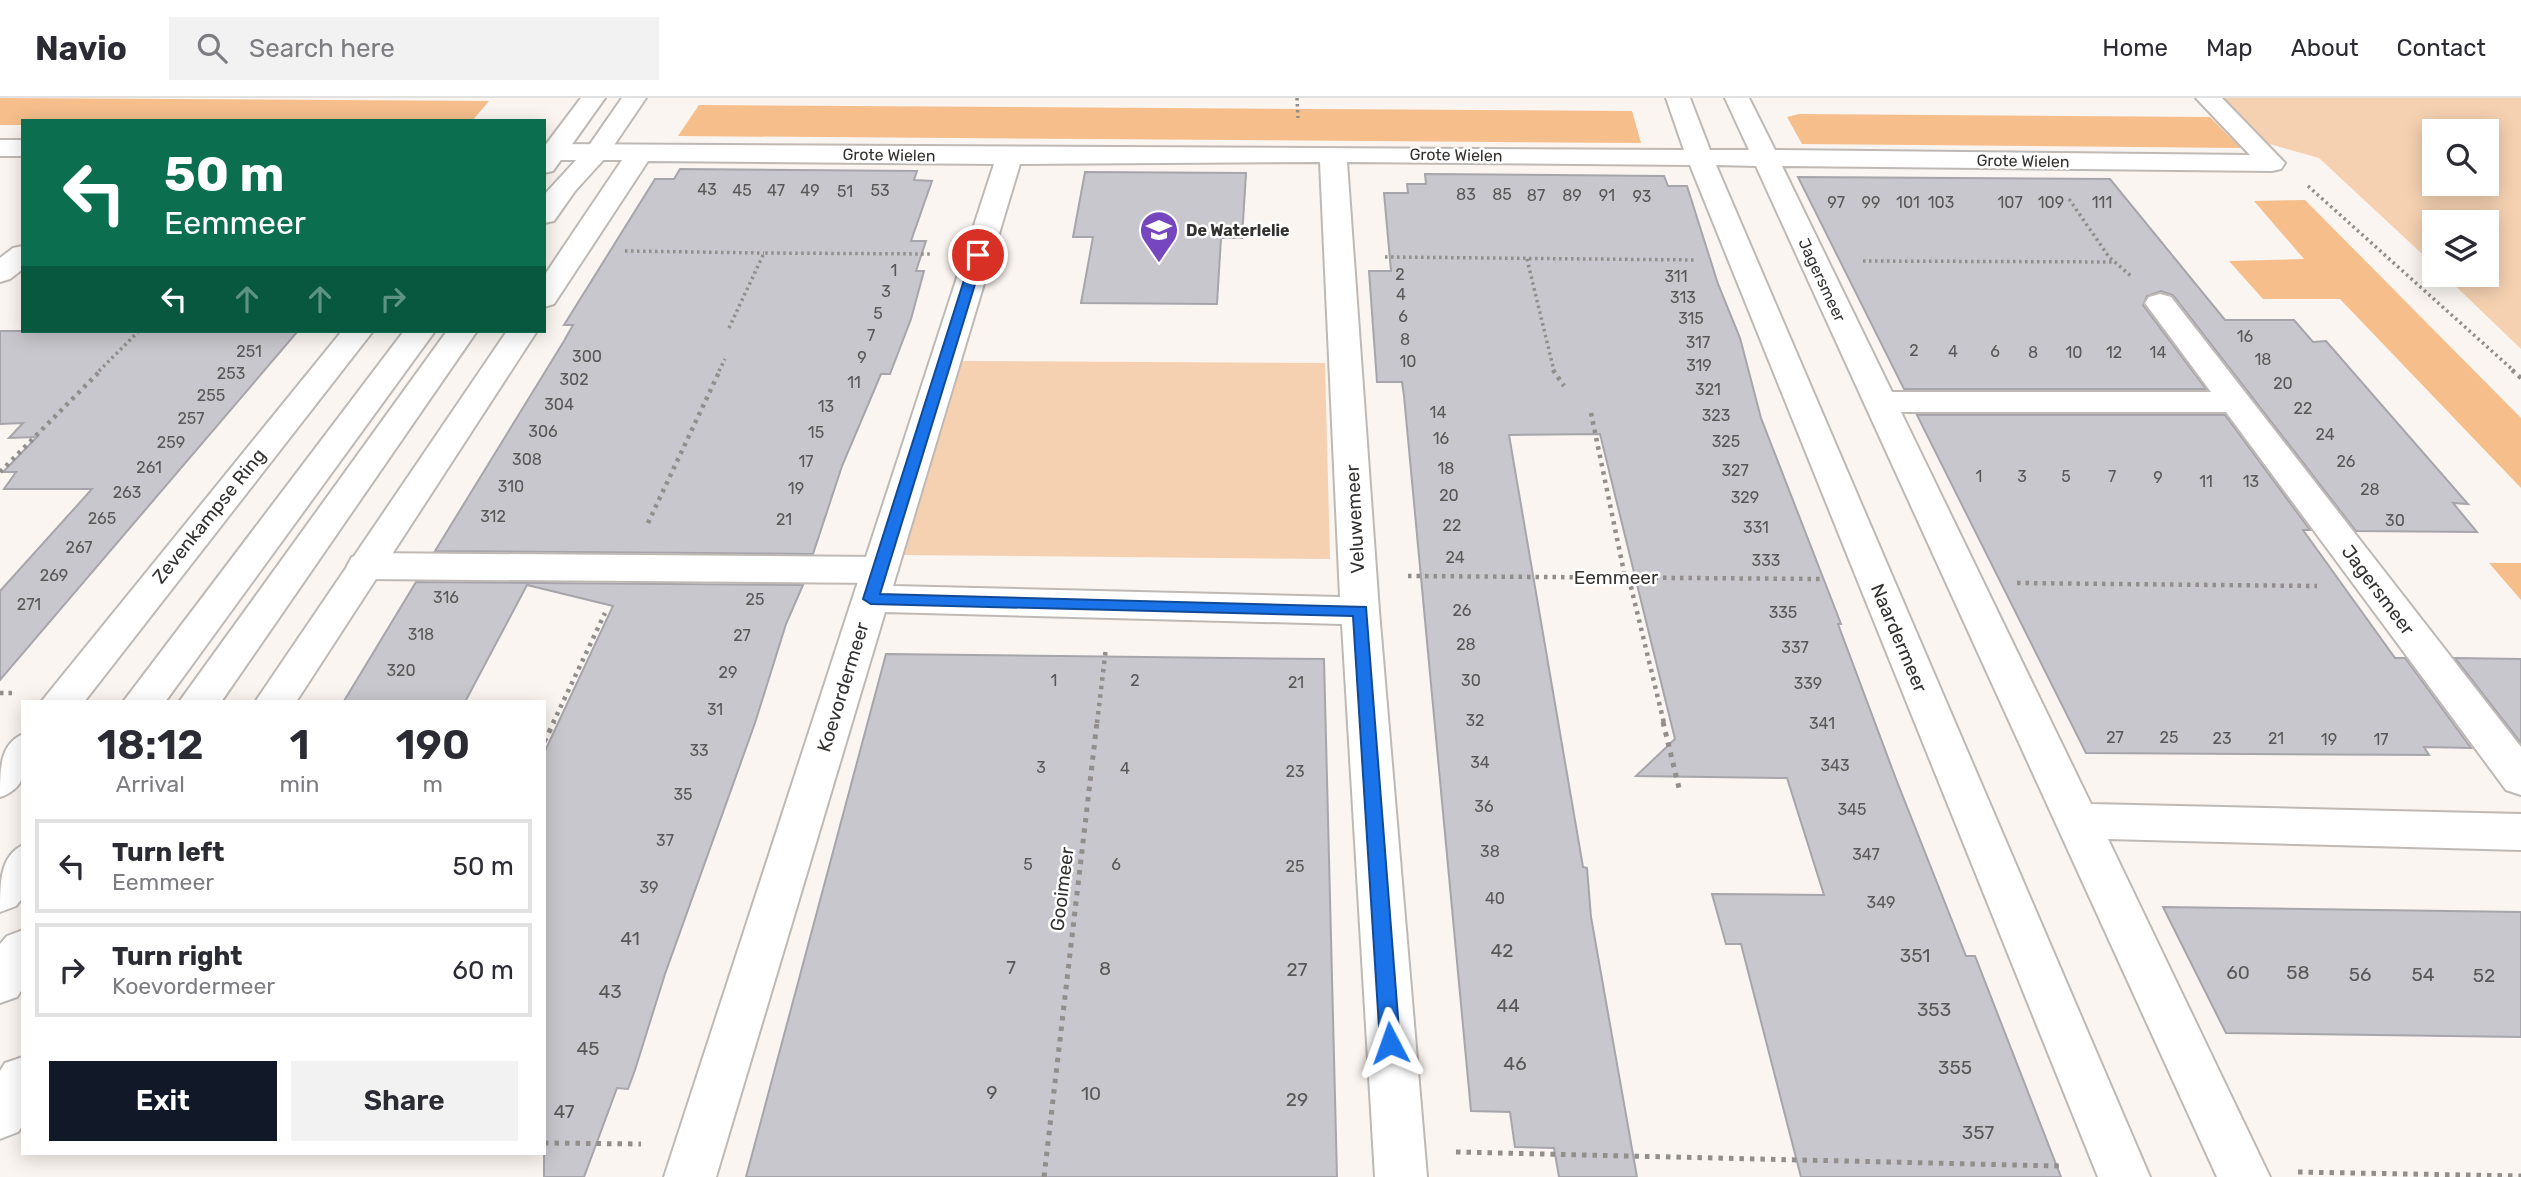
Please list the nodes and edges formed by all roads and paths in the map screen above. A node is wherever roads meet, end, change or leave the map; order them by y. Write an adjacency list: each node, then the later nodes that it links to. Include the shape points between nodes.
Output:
1 (593, 98): 13 (street)
2 (634, 98): 10 (street)
3 (1297, 98): 7 (path)
4 (1678, 98): 15 (street, Naardermeer)
5 (1737, 98): 16 (street)
6 (2208, 98): 17 (street, Grote Wielen, via 2272,163)
7 (1297, 106)
8 (0, 148): 9 (street)
9 (21, 148)
10 (597, 152): 11 (street); 13 (street); 18 (street)
11 (641, 152): 14 (street, Grote Wielen); 19 (street)
12 (1333, 154): 14 (street, Grote Wielen); 15 (street, Grote Wielen); 23 (street, Veluwemeer)
13 (547, 156)
14 (1009, 156): 21 (street, Koevordermeer)
15 (1700, 158): 16 (street, Grote Wielen); 26 (street, Naardermeer)
16 (1765, 159): 17 (street, Grote Wielen); 25 (street, Jagersmeer)
17 (2043, 162): 27 (path)
18 (546, 212)
19 (576, 250): 20 (path); 29 (street)
20 (764, 253): 21 (path); 31 (path)
21 (978, 255): 46 (street, Koevordermeer)
22 (21, 256): 28 (street)
23 (1339, 257): 24 (path); 48 (street, Veluwemeer)
24 (1527, 259): 26 (path); 37 (path, via 1554,373)
25 (1813, 260): 27 (path); 38 (street, Jagersmeer)
26 (1742, 261): 44 (street, Naardermeer)
27 (2115, 262): 30 (path)
28 (0, 273)
29 (546, 295)
30 (2160, 303): 39 (street, Jagersmeer)
31 (729, 328)
32 (137, 333): 41 (path)
33 (356, 333): 50 (street, Zevenkampse Ring)
34 (419, 333): 51 (street)
35 (461, 333): 52 (street)
36 (521, 333): 42 (street)
37 (1564, 386)
38 (1880, 402): 39 (street); 45 (street, Jagersmeer)
39 (2236, 402): 47 (street, Jagersmeer)
40 (1591, 413): 43 (path)
41 (0, 472)
42 (365, 566): 46 (street); 53 (street)
43 (1625, 577): 44 (path, Eemmeer); 48 (path, Eemmeer); 57 (path)
44 (1874, 579): 69 (street, Naardermeer)
45 (1964, 582): 47 (path); 58 (street, Jagersmeer)
46 (875, 584): 49 (street); 67 (street, Koevordermeer)
47 (2376, 586): 55 (street, Jagersmeer)
48 (1359, 593): 49 (street); 68 (street, Veluwemeer)
49 (1111, 605): 72 (path, Gooimeer)
50 (63, 700)
51 (144, 700)
52 (200, 700)
53 (276, 700)
54 (21, 753): 56 (street)
55 (2521, 778)
56 (0, 780)
57 (1680, 792)
58 (2076, 821): 59 (street); 70 (street, Jagersmeer)
59 (2521, 832)
60 (21, 866): 61 (street)
61 (0, 893)
62 (21, 953): 63 (street)
63 (0, 982)
64 (21, 1083): 65 (street)
65 (0, 1115)
66 (546, 1143): 67 (path)
67 (695, 1161)
68 (1399, 1164): 69 (path)
69 (2122, 1172)
70 (2243, 1174): 71 (path)
71 (2521, 1176)
72 (1044, 1177)

